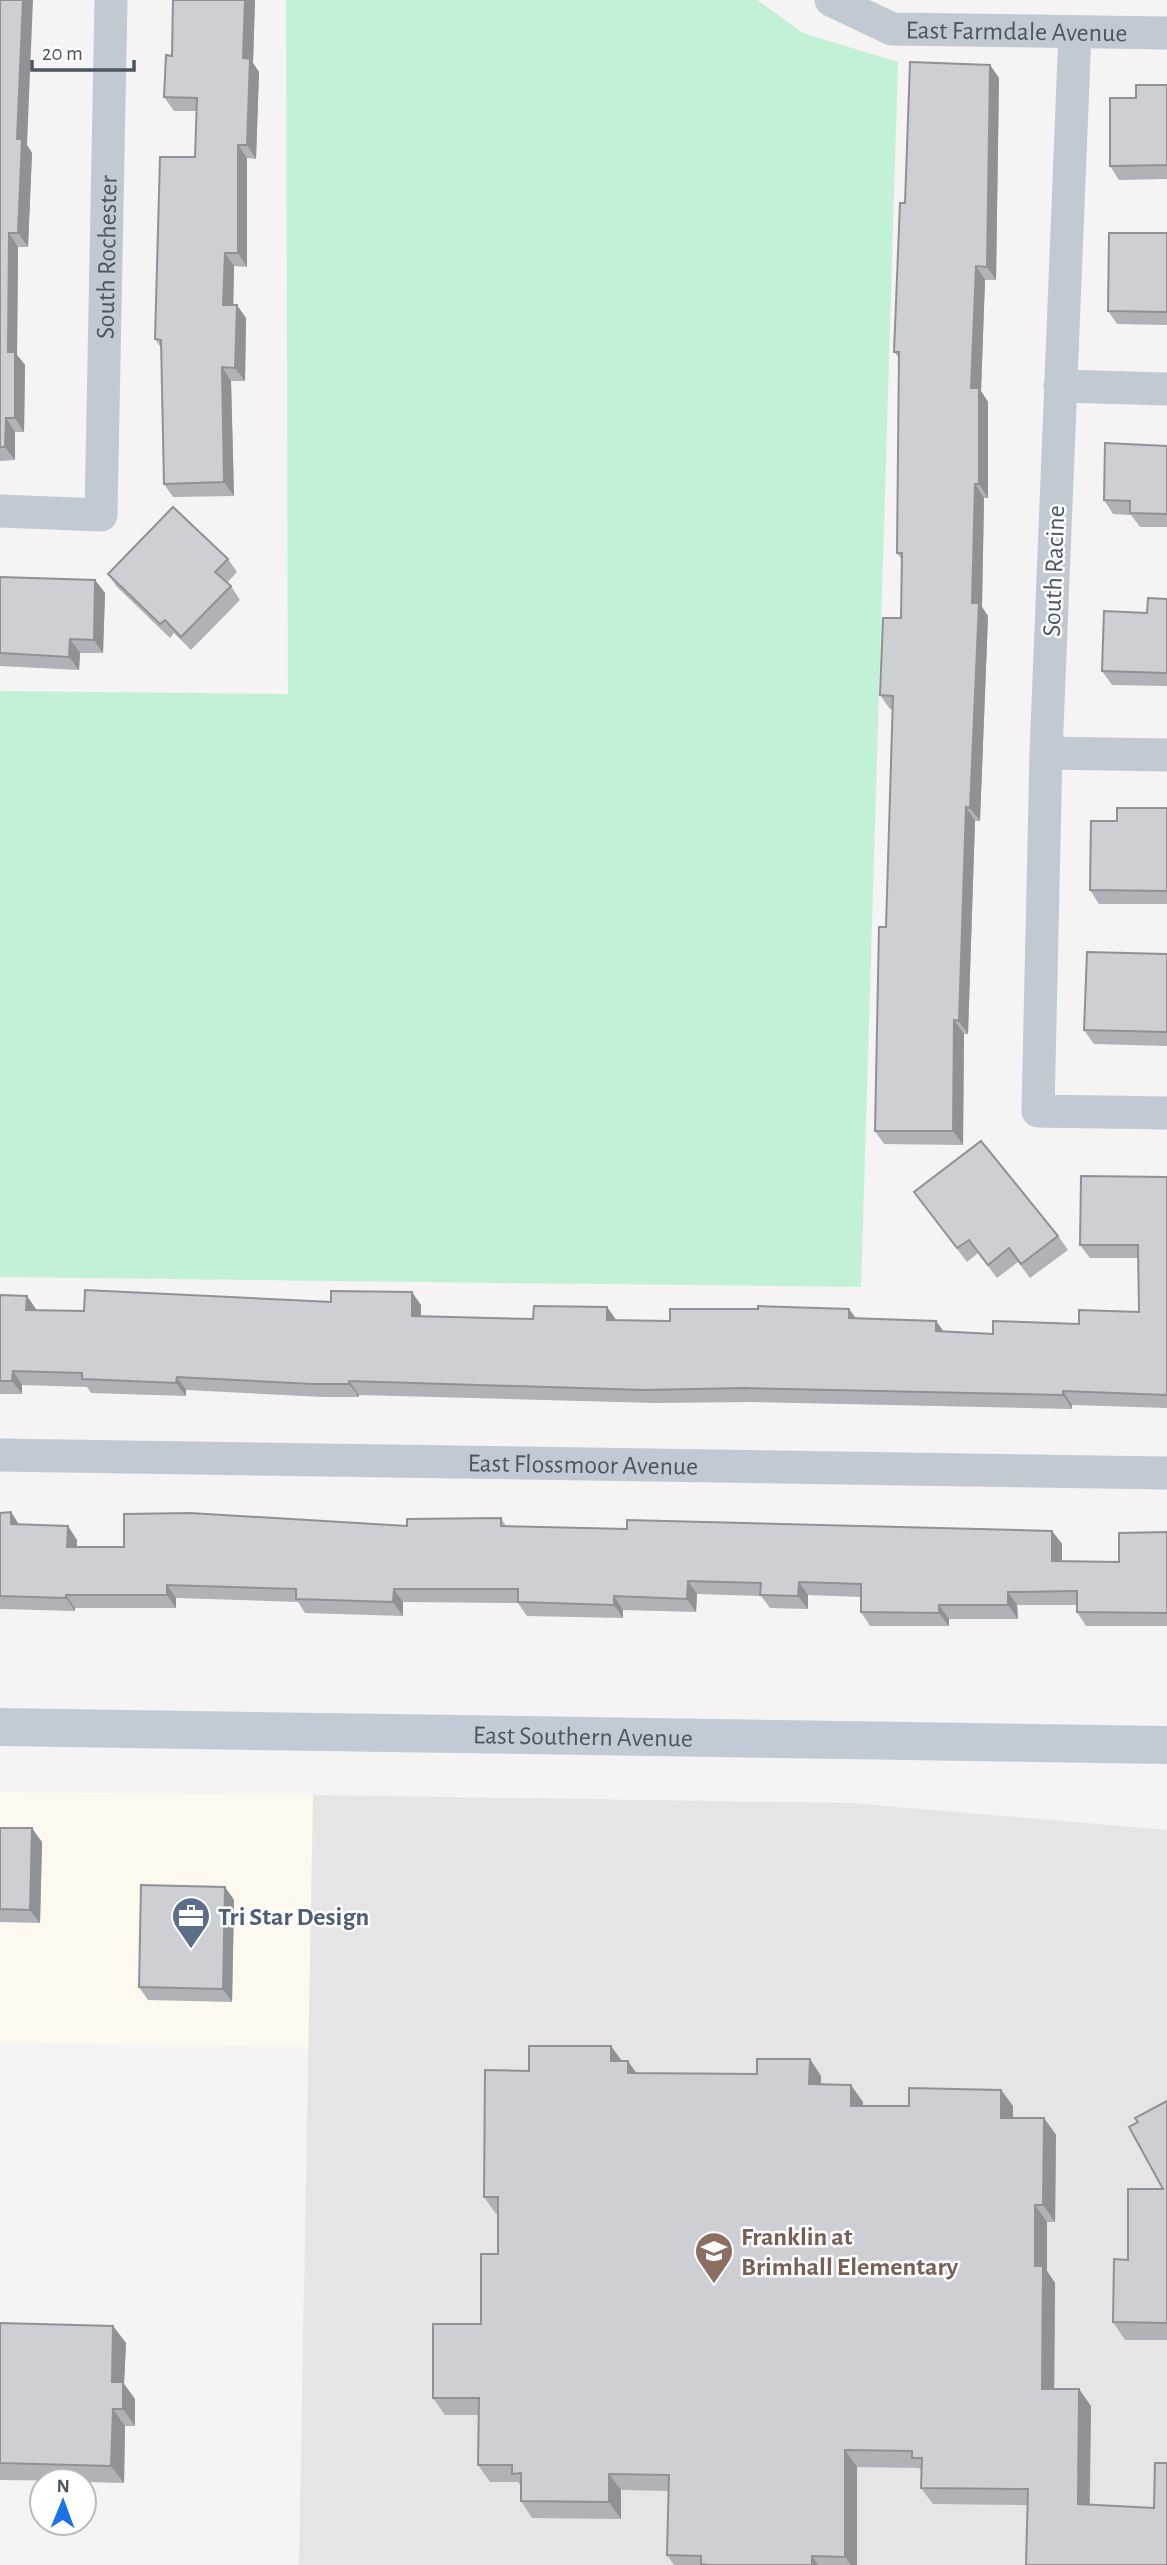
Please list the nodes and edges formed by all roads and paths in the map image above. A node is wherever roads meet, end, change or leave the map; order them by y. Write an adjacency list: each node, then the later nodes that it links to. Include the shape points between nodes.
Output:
1 (111, 0): 7 (street, South Rochester, via 101,515)
2 (831, 0): 3 (street, East Farmdale Avenue, via 892,29)
3 (1075, 32): 4 (street, East Farmdale Avenue); 5 (street, South Racine)
4 (1167, 33)
5 (1060, 387): 6 (street); 8 (street, South Racine)
6 (1167, 389)
7 (0, 511)
8 (1046, 753): 9 (street); 10 (street, South Racine, via 1038,1111)
9 (1167, 755)
10 (1167, 1113)
11 (0, 1455): 12 (street, East Flossmoor Avenue)
12 (1167, 1473)
13 (0, 1727): 14 (main road, East Southern Avenue)
14 (1167, 1745)

